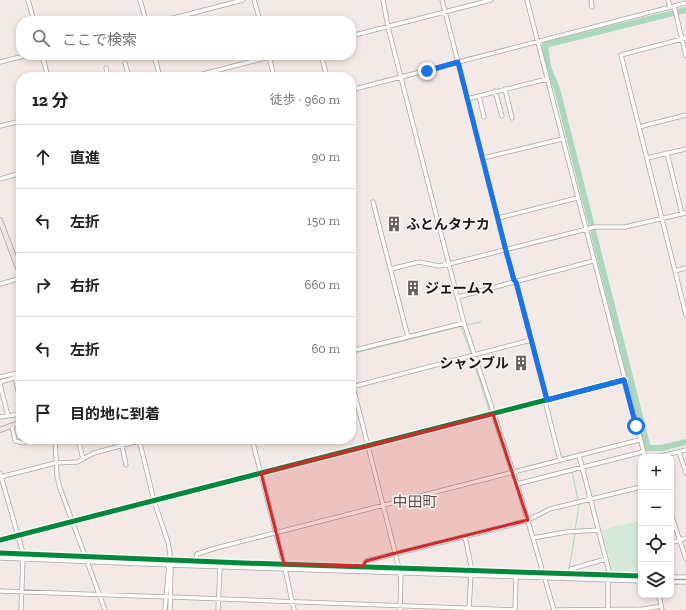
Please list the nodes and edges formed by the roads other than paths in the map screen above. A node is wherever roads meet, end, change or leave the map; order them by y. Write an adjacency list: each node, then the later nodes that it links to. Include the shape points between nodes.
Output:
1 (28, 0): 15 (street)
2 (140, 0): 16 (street)
3 (243, 0): 17 (street)
4 (254, 0): 18 (street)
5 (383, 0): 19 (street)
6 (442, 0): 14 (street)
7 (490, 0): 14 (street)
8 (527, 0): 22 (street)
9 (591, 0): 12 (street)
10 (668, 0): 13 (street)
11 (686, 3): 13 (street)
12 (592, 7)
13 (673, 10): 21 (street); 22 (street)
14 (446, 12): 19 (street); 32 (street)
15 (33, 16)
16 (145, 16)
17 (181, 16)
18 (259, 16)
19 (388, 26): 20 (street); 41 (street)
20 (356, 35)
21 (684, 38): 23 (street); 54 (street, via 621,54)
22 (537, 42): 32 (street); 42 (street)
23 (686, 56)
24 (16, 58): 30 (street)
25 (43, 60): 34 (street)
26 (155, 60): 37 (street)
27 (254, 60): 38 (street)
28 (270, 60): 39 (street)
29 (322, 60): 40 (street)
30 (0, 62)
31 (126, 63): 36 (street)
32 (459, 64): 41 (street); 47 (street)
33 (106, 68): 35 (street)
34 (47, 72)
35 (107, 72)
36 (128, 72)
37 (159, 72)
38 (210, 72)
39 (273, 72)
40 (326, 72)
41 (401, 78): 43 (street); 72 (street)
42 (546, 78): 44 (street); 55 (street)
43 (356, 89)
44 (505, 89): 45 (street); 51 (street)
45 (495, 91): 46 (street); 49 (street)
46 (479, 96): 47 (street); 50 (street)
47 (467, 99): 58 (street)
48 (686, 115): 54 (street)
49 (502, 116)
50 (484, 118)
51 (512, 118)
52 (16, 122): 53 (street)
53 (0, 126)
54 (639, 127): 59 (street)
55 (562, 138): 58 (street); 62 (street)
56 (686, 149): 57 (street)
57 (667, 153): 59 (street); 64 (street)
58 (483, 158): 65 (street)
59 (647, 158): 66 (street)
60 (16, 174): 61 (street)
61 (0, 179)
62 (577, 198): 65 (street); 68 (street)
63 (374, 202): 74 (street)
64 (684, 213): 66 (street)
65 (498, 218): 69 (street)
66 (662, 218): 68 (street, via 625,227 595,226); 75 (street)
67 (0, 220): 71 (main road)
68 (585, 229): 69 (street); 70 (street)
69 (506, 250): 72 (street); 77 (street)
70 (593, 261): 77 (street); 88 (street)
71 (16, 263)
72 (449, 264): 74 (street, via 439,266 419,262); 79 (street)
73 (686, 268): 75 (street)
74 (391, 269): 82 (street)
75 (675, 271): 80 (street)
76 (16, 279): 78 (street)
77 (516, 282): 79 (street); 83 (street)
78 (0, 284)
79 (458, 297): 81 (street)
80 (686, 315)
81 (462, 323): 82 (street); 85 (street)
82 (408, 337): 84 (street)
83 (531, 340): 85 (street); 92 (street)
84 (356, 350)
85 (475, 355): 91 (street); 94 (street)
86 (14, 376): 87 (street); 89 (street); 90 (street)
87 (0, 377)
88 (624, 380): 92 (street); 101 (street)
89 (0, 383): 97 (street)
90 (16, 384)
91 (356, 386)
92 (546, 400): 94 (street); 116 (street)
93 (356, 402): 109 (street)
94 (493, 414): 109 (street); 120 (street)
95 (16, 415): 97 (street)
96 (0, 416): 97 (street)
97 (8, 416)
98 (16, 424): 99 (main road)
99 (12, 426): 100 (main road); 102 (street)
100 (0, 430)
101 (639, 440): 111 (street); 114 (street)
102 (16, 441)
103 (55, 444): 117 (street)
104 (79, 444): 115 (street)
105 (128, 444): 108 (street)
106 (140, 444): 127 (street)
107 (253, 444): 121 (street)
108 (122, 446): 115 (street, via 94,453); 118 (street)
109 (368, 446): 121 (street); 128 (street)
110 (686, 450): 112 (street)
111 (642, 452): 119 (street)
112 (679, 452): 113 (street); 122 (street)
113 (671, 454)
114 (579, 455): 116 (street); 119 (street)
115 (83, 459): 117 (street, via 77,462)
116 (560, 460): 120 (street)
117 (55, 463): 123 (street); 130 (street, via 56,476)
118 (126, 465)
119 (582, 467): 124 (street); 126 (street)
120 (513, 472): 124 (street); 128 (street)
121 (260, 473): 127 (street); 133 (street)
122 (686, 473)
123 (0, 476): 134 (street)
124 (517, 484): 129 (street)
125 (638, 488): 126 (street)
126 (590, 499): 129 (street, via 550,509); 132 (street)
127 (154, 501): 130 (street); 149 (street, via 164,526 170,553)
128 (383, 505): 133 (street); 143 (street)
129 (528, 520): 135 (street); 136 (street)
130 (72, 521): 134 (street); 144 (street)
131 (674, 523): 139 (street)
132 (598, 530): 136 (street, via 573,531); 147 (street)
133 (276, 532): 150 (street, via 204,551 197,554); 152 (street)
134 (17, 536): 138 (street); 142 (street)
135 (465, 536): 143 (street); 159 (street)
136 (533, 538): 160 (street)
137 (686, 538): 139 (street)
138 (0, 540)
139 (680, 540): 140 (street); 148 (street)
140 (674, 542)
141 (0, 553): 142 (street)
142 (23, 553): 144 (street)
143 (396, 553): 154 (street, via 366,562); 156 (street)
144 (85, 557): 149 (street); 151 (street)
145 (0, 558): 146 (street)
146 (23, 559): 151 (street); 173 (street)
147 (606, 559): 161 (street, via 571,569); 162 (street)
148 (686, 559)
149 (169, 560): 150 (street); 153 (street)
150 (195, 561): 152 (street)
151 (86, 562): 153 (street); 174 (street)
152 (284, 564): 154 (street); 157 (street)
153 (169, 566): 155 (street); 175 (street); 176 (street)
154 (363, 566): 156 (street)
155 (220, 567): 157 (street); 178 (street)
156 (399, 568): 159 (street)
157 (285, 569): 158 (street); 179 (street)
158 (401, 573): 159 (street); 180 (street)
159 (471, 573): 160 (street); 164 (street); 182 (street)
160 (543, 573): 161 (street); 167 (street)
161 (571, 573): 162 (street)
162 (610, 575): 163 (street)
163 (638, 576)
164 (516, 577): 167 (street); 190 (street)
165 (674, 577): 166 (street)
166 (686, 577)
167 (545, 578): 168 (street); 191 (street)
168 (608, 579): 169 (street); 192 (street)
169 (638, 580)
170 (674, 582): 171 (street)
171 (686, 582)
172 (0, 591): 173 (street)
173 (22, 592): 174 (street); 183 (street)
174 (99, 595): 175 (street); 184 (street)
175 (167, 597): 185 (street)
176 (171, 597): 178 (street); 186 (street)
177 (660, 598): 181 (street)
178 (219, 600): 179 (street); 187 (street)
179 (292, 601): 180 (street); 188 (street)
180 (400, 605): 182 (street); 189 (street)
181 (662, 608): 192 (street)
182 (470, 609): 190 (street)
183 (21, 610)
184 (105, 610)
185 (165, 610)
186 (170, 610)
187 (218, 610)
188 (294, 610)
189 (400, 610)
190 (515, 610)
191 (556, 610): 192 (street)
192 (608, 610)

